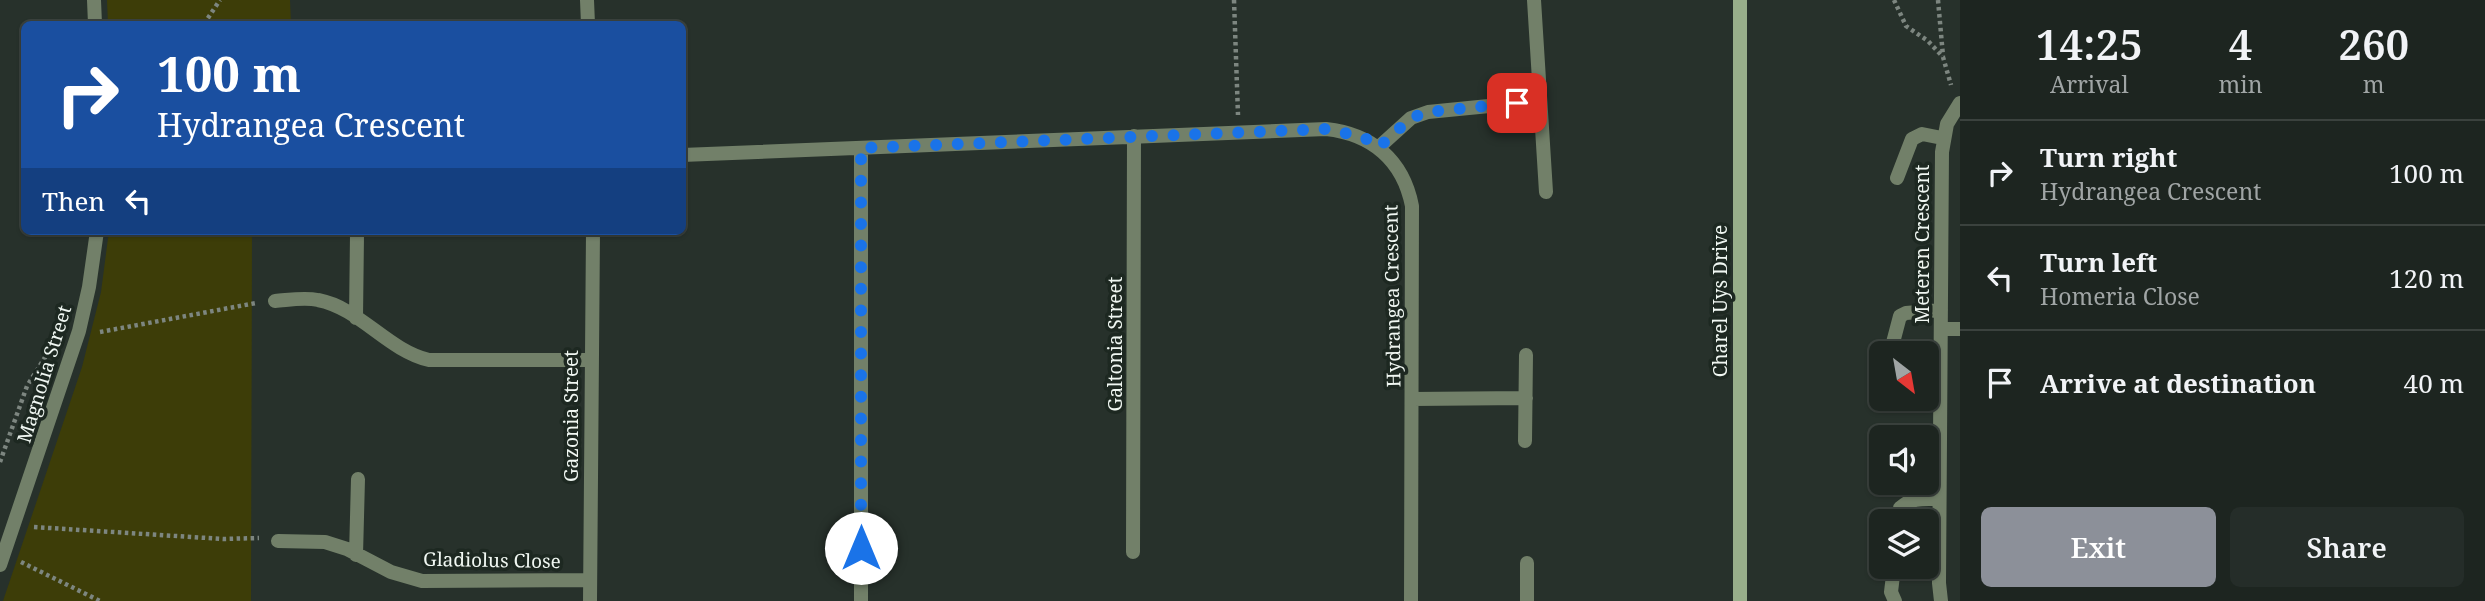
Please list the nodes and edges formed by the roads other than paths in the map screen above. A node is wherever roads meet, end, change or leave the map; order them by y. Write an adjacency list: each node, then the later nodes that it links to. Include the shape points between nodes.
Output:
1 (94, 0): 5 (street)
2 (587, 0): 6 (street)
3 (1534, 0): 7 (street)
4 (1740, 0): 45 (main road, Charel Uys Drive)
5 (95, 21)
6 (588, 21)
7 (1540, 101): 11 (street, via 1428,112 1411,118); 15 (street)
8 (1957, 107): 10 (street, Meteren Crescent)
9 (1135, 136): 11 (street, Hydrangea Crescent, via 1326,129 1363,137); 12 (street, Hydrangea Crescent); 35 (street, Galtonia Street)
10 (1942, 138): 14 (street, via 1922,134 1912,139); 20 (street, Meteren Crescent)
11 (1379, 147): 28 (street, Hydrangea Crescent, via 1401,173 1412,206)
12 (861, 148): 13 (street, Hydrangea Crescent); 42 (street)
13 (686, 155)
14 (1897, 178)
15 (1545, 192)
16 (96, 235): 37 (street, Magnolia Street, via 79,331)
17 (357, 235): 21 (street)
18 (593, 235): 26 (street, Gazonia Street)
19 (275, 301): 21 (street, via 320,300)
20 (1941, 310): 22 (street, Meteren Crescent); 24 (street, via 1900,316)
21 (356, 318): 26 (street, via 406,352 429,360)
22 (1941, 329): 23 (street); 29 (street, Meteren Crescent)
23 (1960, 329)
24 (1893, 341)
25 (1526, 355): 27 (street)
26 (591, 360): 40 (street, Gazonia Street)
27 (1526, 398): 28 (street, Hydrangea Crescent); 30 (street)
28 (1412, 399): 43 (street, Hydrangea Crescent)
29 (1940, 406): 32 (street, Meteren Crescent)
30 (1525, 441)
31 (358, 479): 36 (street)
32 (1939, 499): 33 (street, via 1915,499); 47 (street, Meteren Crescent)
33 (1900, 509)
34 (278, 541): 36 (street, Gladiolus Close, via 325,542)
35 (1133, 552)
36 (356, 555): 40 (street, Gladiolus Close, via 422,580)
37 (2, 560)
38 (1527, 563): 44 (street)
39 (1893, 579): 46 (street)
40 (590, 580): 41 (street, Gazonia Street)
41 (590, 601)
42 (861, 601)
43 (1411, 601)
44 (1527, 601)
45 (1740, 601)
46 (1895, 601)
47 (1941, 601)

